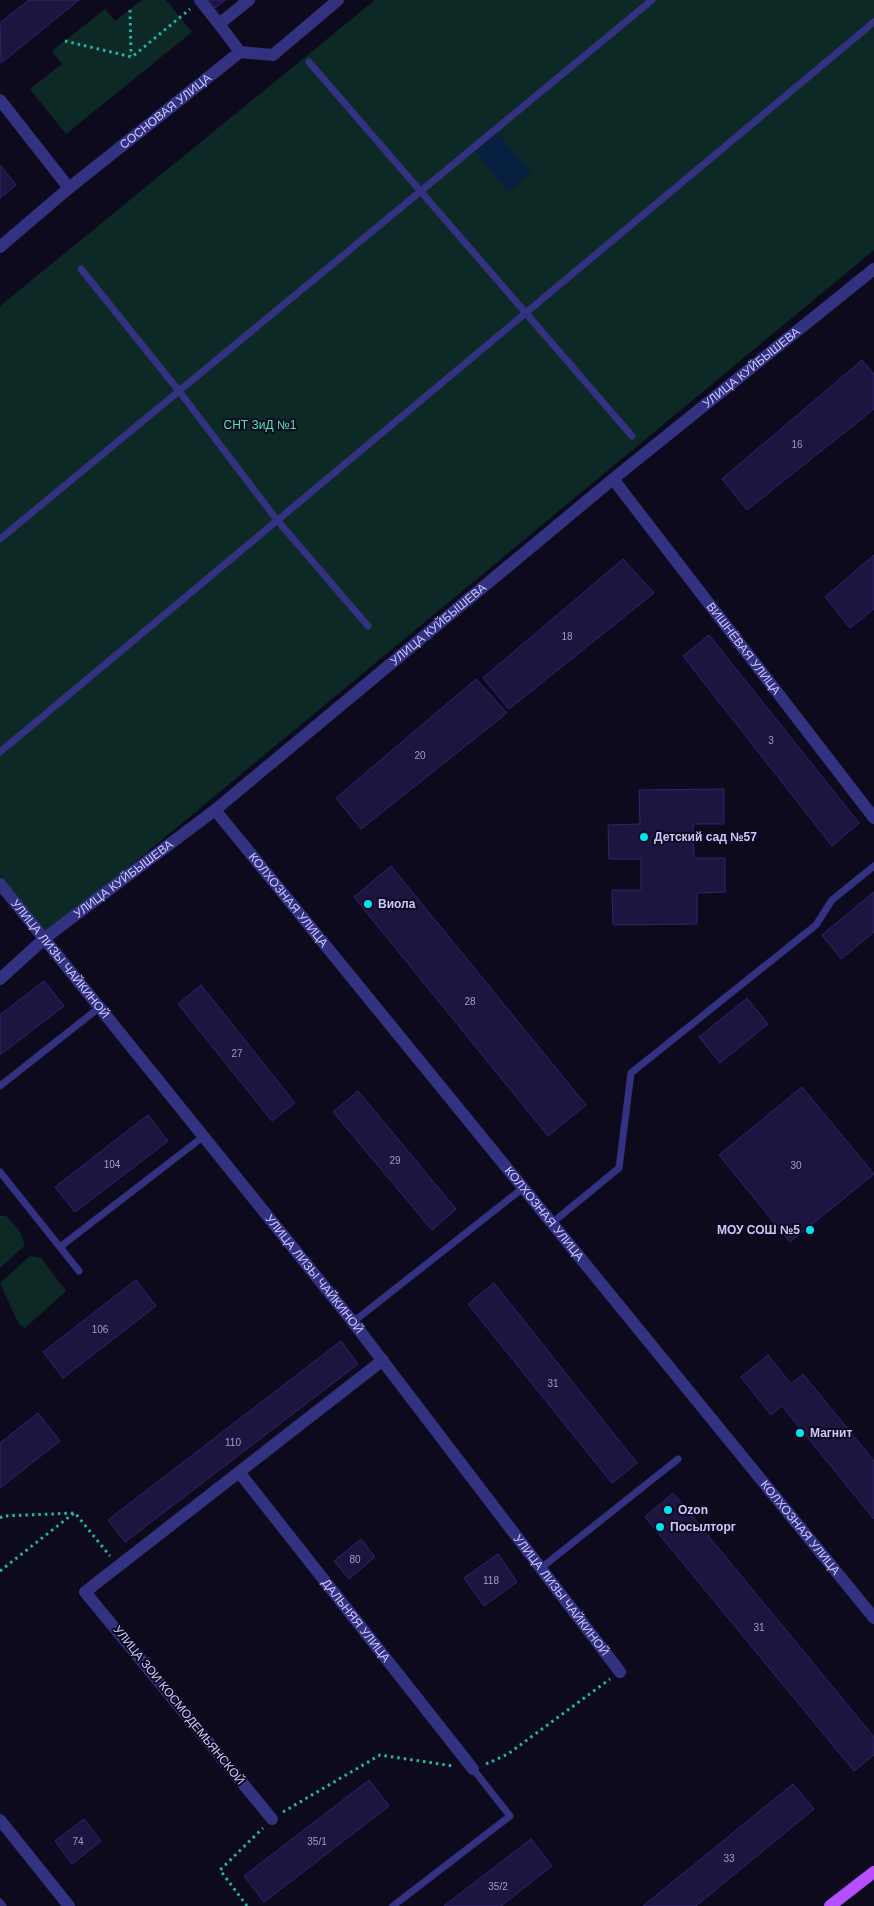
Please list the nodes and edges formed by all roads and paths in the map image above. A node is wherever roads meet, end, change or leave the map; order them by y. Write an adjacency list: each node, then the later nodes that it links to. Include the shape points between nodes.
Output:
1 (200, 0): 7 (street); 10 (path)
2 (249, 0): 7 (street)
3 (338, 0): 9 (street, via 273,55)
4 (652, 0): 14 (lane)
5 (130, 10): 10 (path)
6 (874, 22): 18 (lane)
7 (219, 24): 9 (street)
8 (65, 41): 10 (path)
9 (240, 52): 13 (street, СОСНОВАЯ УЛИЦА)
10 (132, 57)
11 (309, 62): 14 (lane)
12 (0, 100): 13 (street)
13 (70, 188): 15 (street, СОСНОВАЯ УЛИЦА)
14 (421, 191): 18 (lane); 19 (lane)
15 (0, 247)
16 (81, 269): 19 (lane)
17 (874, 269): 21 (street, УЛИЦА КУЙБЫШЕВА)
18 (526, 313): 20 (lane); 22 (lane)
19 (179, 391): 22 (lane); 23 (lane)
20 (632, 436)
21 (613, 479): 26 (street, УЛИЦА КУЙБЫШЕВА); 27 (street, ВИШНЁВАЯ УЛИЦА)
22 (277, 520): 24 (lane); 25 (lane)
23 (0, 539)
24 (368, 626)
25 (0, 752)
26 (214, 810): 30 (street, УЛИЦА КУЙБЫШЕВА); 36 (street, КОЛХОЗНАЯ УЛИЦА)
27 (874, 818)
28 (874, 866): 37 (lane, via 832,900 816,925 631,1073 619,1168)
29 (0, 884): 30 (street, УЛИЦА ЛИЗЫ ЧАЙКИНОЙ)
30 (45, 938): 31 (street, УЛИЦА КУЙБЫШЕВА); 32 (street, УЛИЦА ЛИЗЫ ЧАЙКИНОЙ)
31 (0, 979)
32 (100, 1007): 33 (lane); 34 (street, УЛИЦА ЛИЗЫ ЧАЙКИНОЙ)
33 (0, 1086)
34 (204, 1136): 38 (lane); 40 (street, УЛИЦА ЛИЗЫ ЧАЙКИНОЙ)
35 (0, 1172): 38 (lane)
36 (523, 1188): 37 (street, КОЛХОЗНАЯ УЛИЦА); 40 (lane)
37 (552, 1223): 49 (street, КОЛХОЗНАЯ УЛИЦА)
38 (60, 1247): 39 (lane)
39 (79, 1271)
40 (354, 1322): 41 (street, УЛИЦА ЛИЗЫ ЧАЙКИНОЙ)
41 (383, 1360): 43 (street); 47 (street, УЛИЦА ЛИЗЫ ЧАЙКИНОЙ)
42 (678, 1459): 47 (lane)
43 (239, 1472): 46 (street); 51 (street, ДАЛЬНЯЯ УЛИЦА)
44 (75, 1513): 45 (path); 46 (path); 48 (path)
45 (0, 1518)
46 (118, 1566): 52 (street, УЛИЦА ЗОИ КОСМОДЕМЬЯНСКОЙ, via 85,1592)
47 (541, 1568): 50 (street, УЛИЦА ЛИЗЫ ЧАЙКИНОЙ)
48 (0, 1571)
49 (874, 1618)
50 (620, 1672): 51 (path, via 508,1754)
51 (472, 1769): 52 (path, via 380,1756); 59 (lane, via 510,1816)
52 (272, 1819): 58 (path, via 220,1870)
53 (0, 1820): 57 (street)
54 (874, 1872): 60 (main road)
55 (0, 1902): 56 (lane)
56 (3, 1906)
57 (68, 1906)
58 (247, 1906)
59 (393, 1906)
60 (830, 1906)

